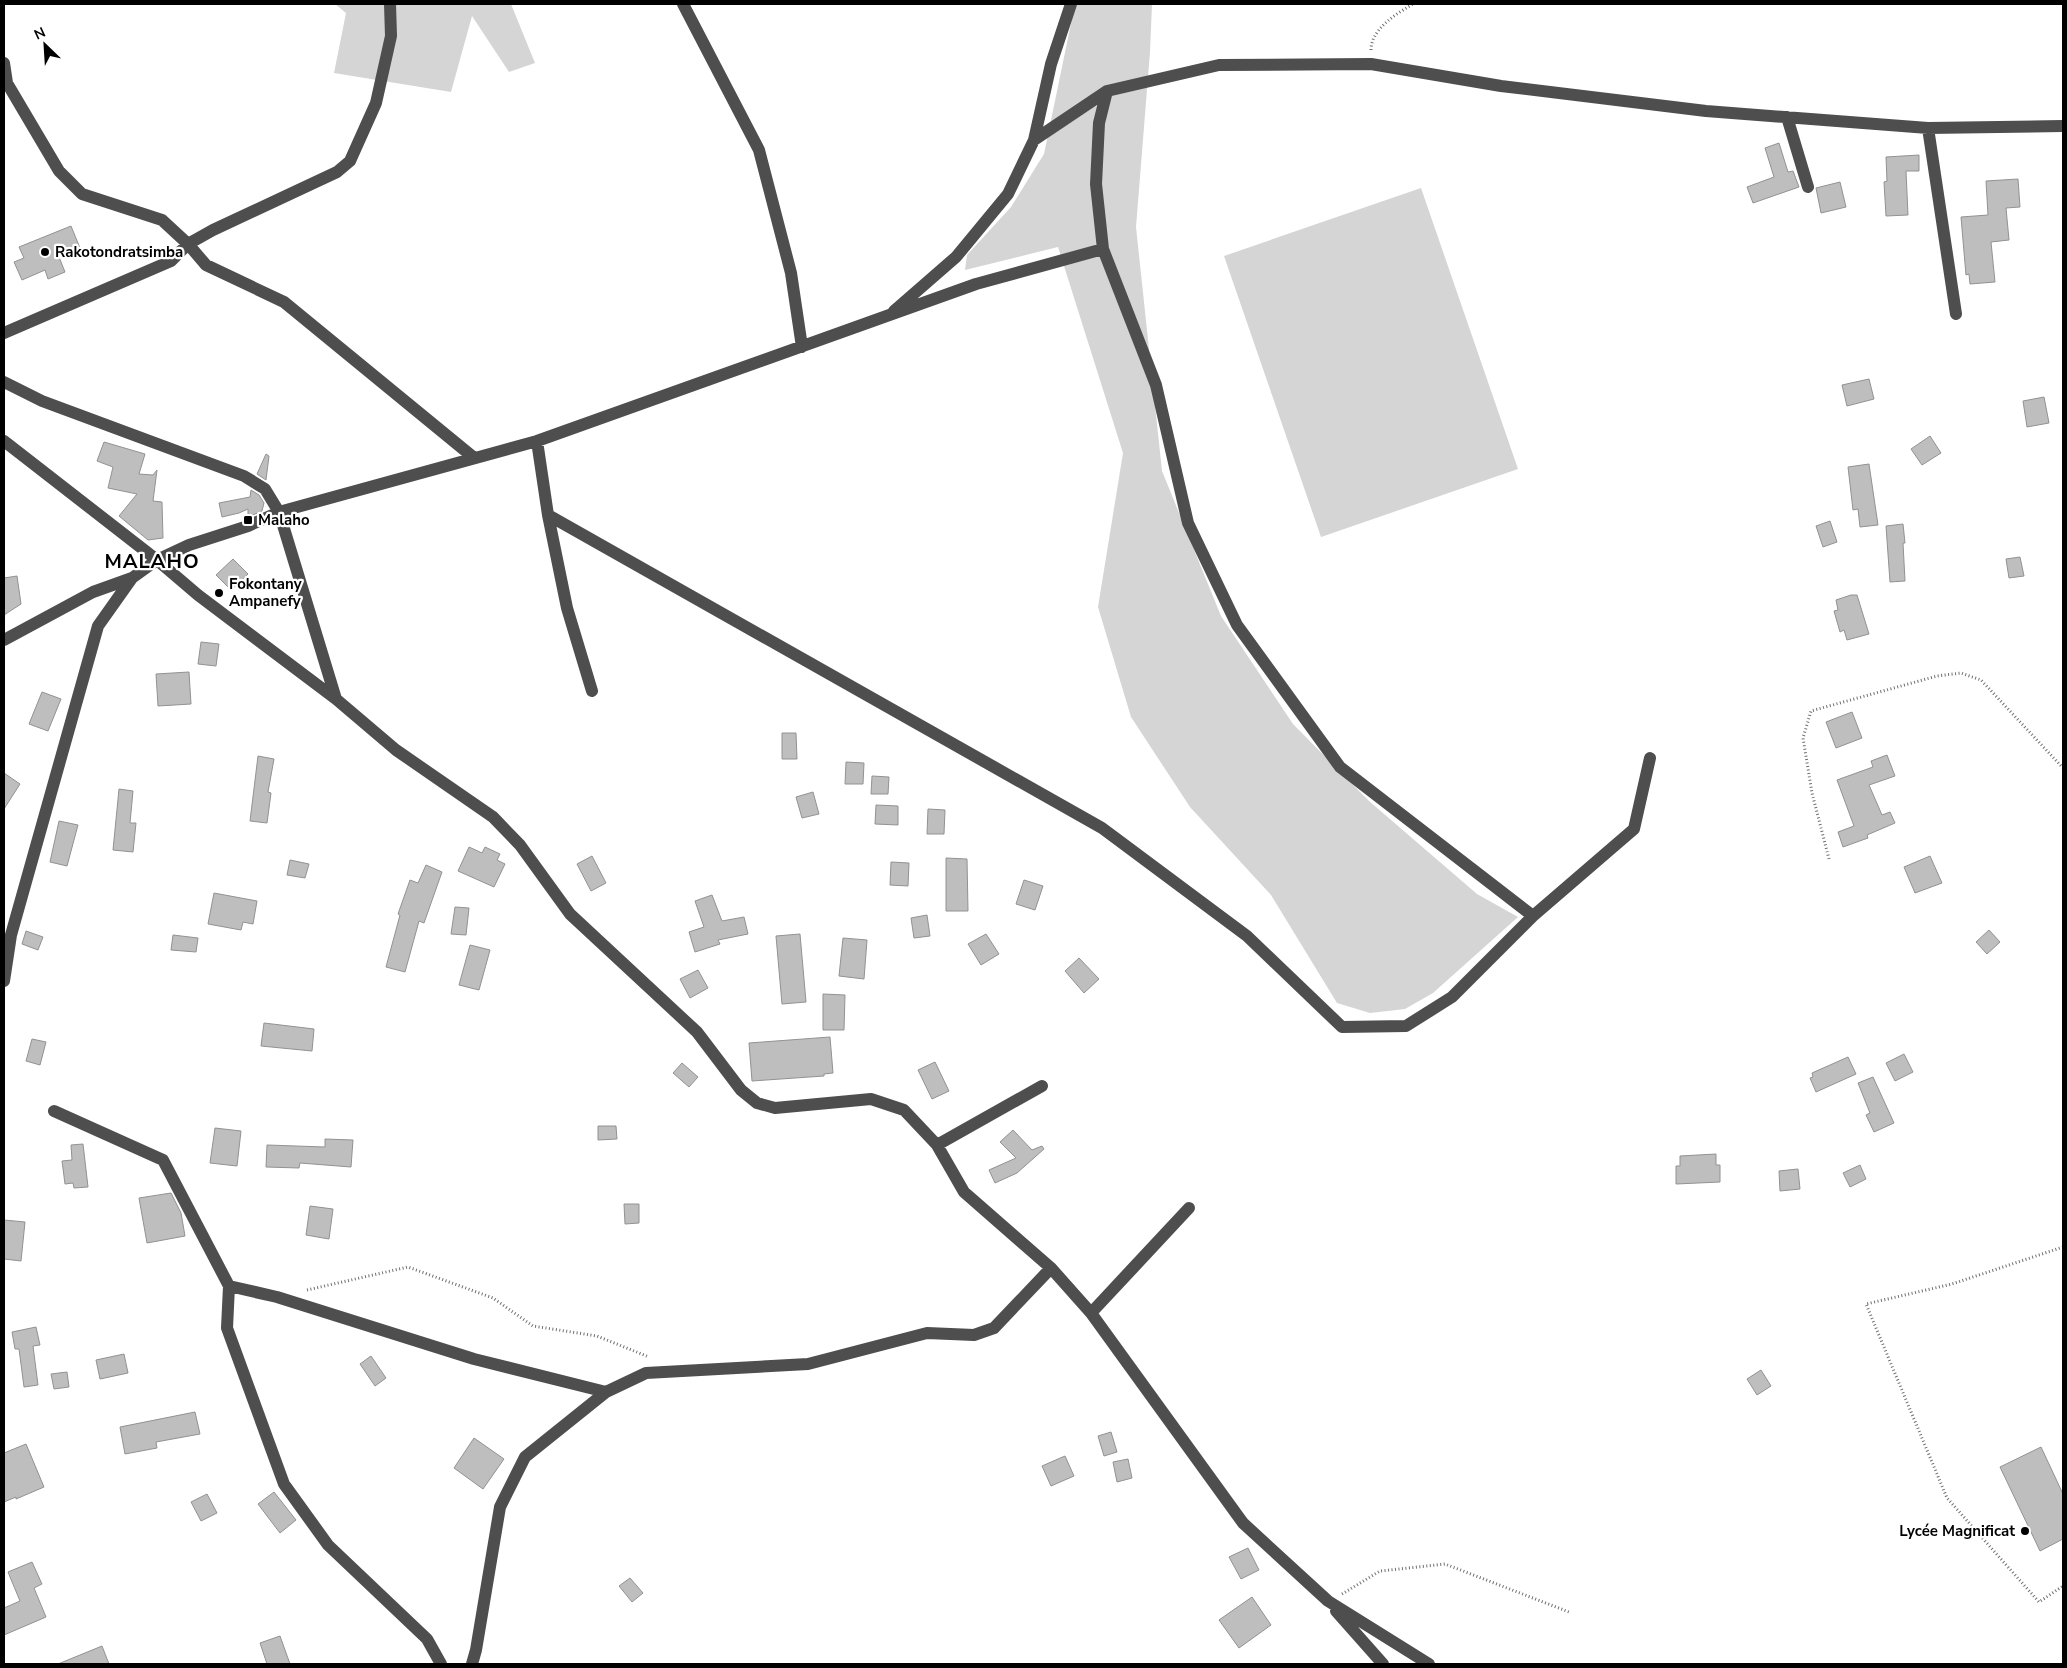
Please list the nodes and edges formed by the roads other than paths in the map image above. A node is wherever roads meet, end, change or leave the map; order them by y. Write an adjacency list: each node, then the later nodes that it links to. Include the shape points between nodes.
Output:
1 (390, 4): 11 (street, via 391,36 376,103 350,161 337,172)
2 (683, 4): 16 (street, via 759,150 791,272)
3 (1071, 4): 9 (street, via 1052,64)
4 (4, 63): 11 (street, via 8,82 59,171 82,194 162,220)
5 (1107, 91): 6 (street, via 1219,65 1371,64 1500,86 1706,111); 9 (street); 12 (street, via 1099,123 1096,184)
6 (1787, 117): 8 (street); 10 (street)
7 (2063, 126): 8 (street)
8 (1928, 128): 13 (street)
9 (1034, 140): 14 (street, via 1008,194 956,257)
10 (1808, 186)
11 (188, 244): 15 (street, via 171,261); 20 (street, via 206,266 284,302)
12 (1103, 249): 14 (street, via 976,284); 29 (street, via 1156,385 1188,523 1237,625 1340,767)
13 (1956, 314)
14 (889, 316): 16 (street)
15 (4, 333)
16 (802, 347): 19 (street)
17 (4, 382): 21 (street, via 42,400 244,476 265,488)
18 (4, 441): 23 (street)
19 (537, 441): 20 (street); 22 (street)
20 (473, 458): 21 (street)
21 (279, 512): 23 (street); 27 (street)
22 (548, 514): 26 (street, via 567,608); 29 (street, via 1102,828 1247,936 1342,1027 1406,1026 1452,997)
23 (157, 560): 24 (street); 27 (street)
24 (132, 578): 25 (street, via 93,592); 30 (street, via 98,626)
25 (4, 640)
26 (592, 691)
27 (336, 699): 34 (street, via 396,750 493,817 520,845 570,914 697,1032 741,1090 756,1103 775,1108 871,1099 904,1110)
28 (1650, 758): 29 (street, via 1634,829)
29 (1533, 916)
30 (7, 934): 31 (street)
31 (4, 981)
32 (1042, 1086): 34 (street)
33 (54, 1112): 37 (street, via 163,1160)
34 (937, 1145): 36 (street, via 964,1192)
35 (1189, 1208): 38 (street)
36 (1051, 1268): 38 (street); 39 (street, via 994,1328 974,1335 927,1334 808,1364 646,1373)
37 (229, 1286): 39 (street, via 277,1297 474,1359); 41 (street, via 227,1328 284,1484 328,1545 427,1639)
38 (1091, 1313): 40 (street, via 1243,1523)
39 (606, 1392): 42 (street, via 525,1457 500,1507)
40 (1328, 1601): 43 (street); 44 (street)
41 (441, 1664)
42 (472, 1664)
43 (1383, 1664)
44 (1429, 1664)

